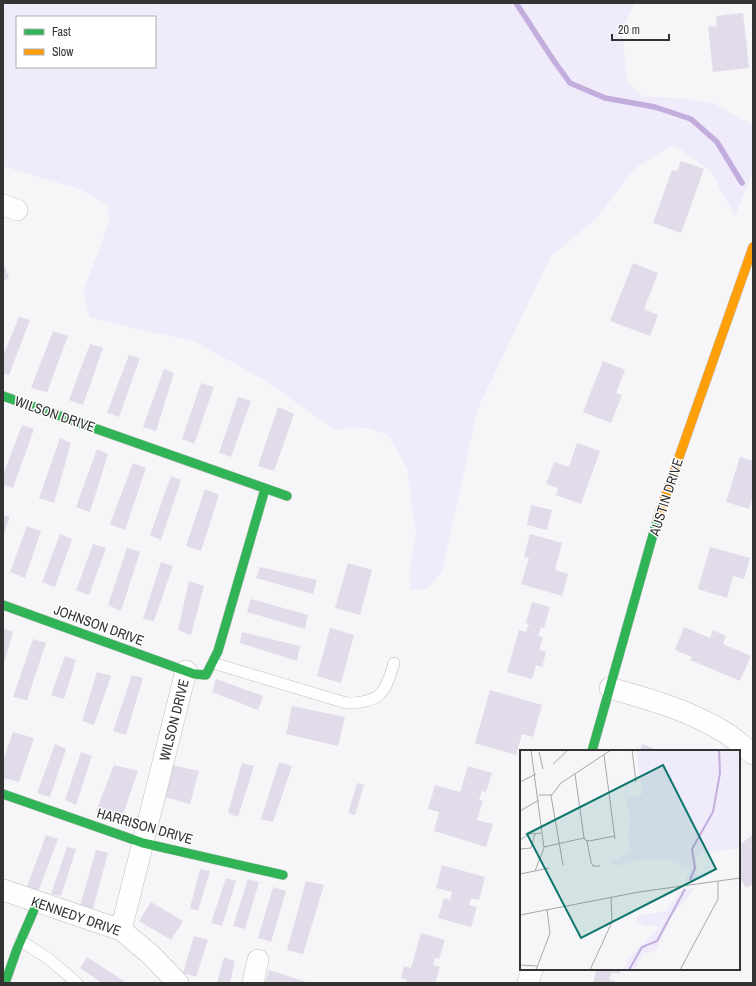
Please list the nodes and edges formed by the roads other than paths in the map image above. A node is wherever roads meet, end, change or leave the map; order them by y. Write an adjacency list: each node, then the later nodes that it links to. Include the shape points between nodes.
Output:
1 (753, 247): 9 (street, AUSTIN DRIVE, via 660,512)
2 (3, 396): 3 (street, WILSON DRIVE)
3 (265, 489): 4 (street, WILSON DRIVE); 6 (street)
4 (287, 496)
5 (3, 605): 8 (street, JOHNSON DRIVE)
6 (213, 663): 7 (lane, via 346,703 360,703 376,698 386,687); 8 (street, WILSON DRIVE, via 206,674)
7 (394, 663)
8 (186, 671): 13 (street, WILSON DRIVE)
9 (610, 688): 10 (street, AUSTIN DRIVE); 11 (street, via 664,704 703,720 722,730)
10 (592, 750)
11 (753, 754)
12 (3, 794): 13 (street, HARRISON DRIVE)
13 (143, 843): 14 (street, HARRISON DRIVE); 17 (street, WILSON DRIVE)
14 (283, 876)
15 (3, 890): 16 (street, KENNEDY DRIVE)
16 (37, 903): 17 (street, KENNEDY DRIVE); 18 (street)
17 (121, 930): 23 (street, KENNEDY DRIVE, via 150,954)
18 (20, 941): 21 (street); 22 (lane, via 49,959)
19 (258, 960): 24 (street)
20 (532, 970): 25 (street)
21 (5, 983)
22 (77, 983)
23 (178, 983)
24 (253, 983)
25 (528, 983)

